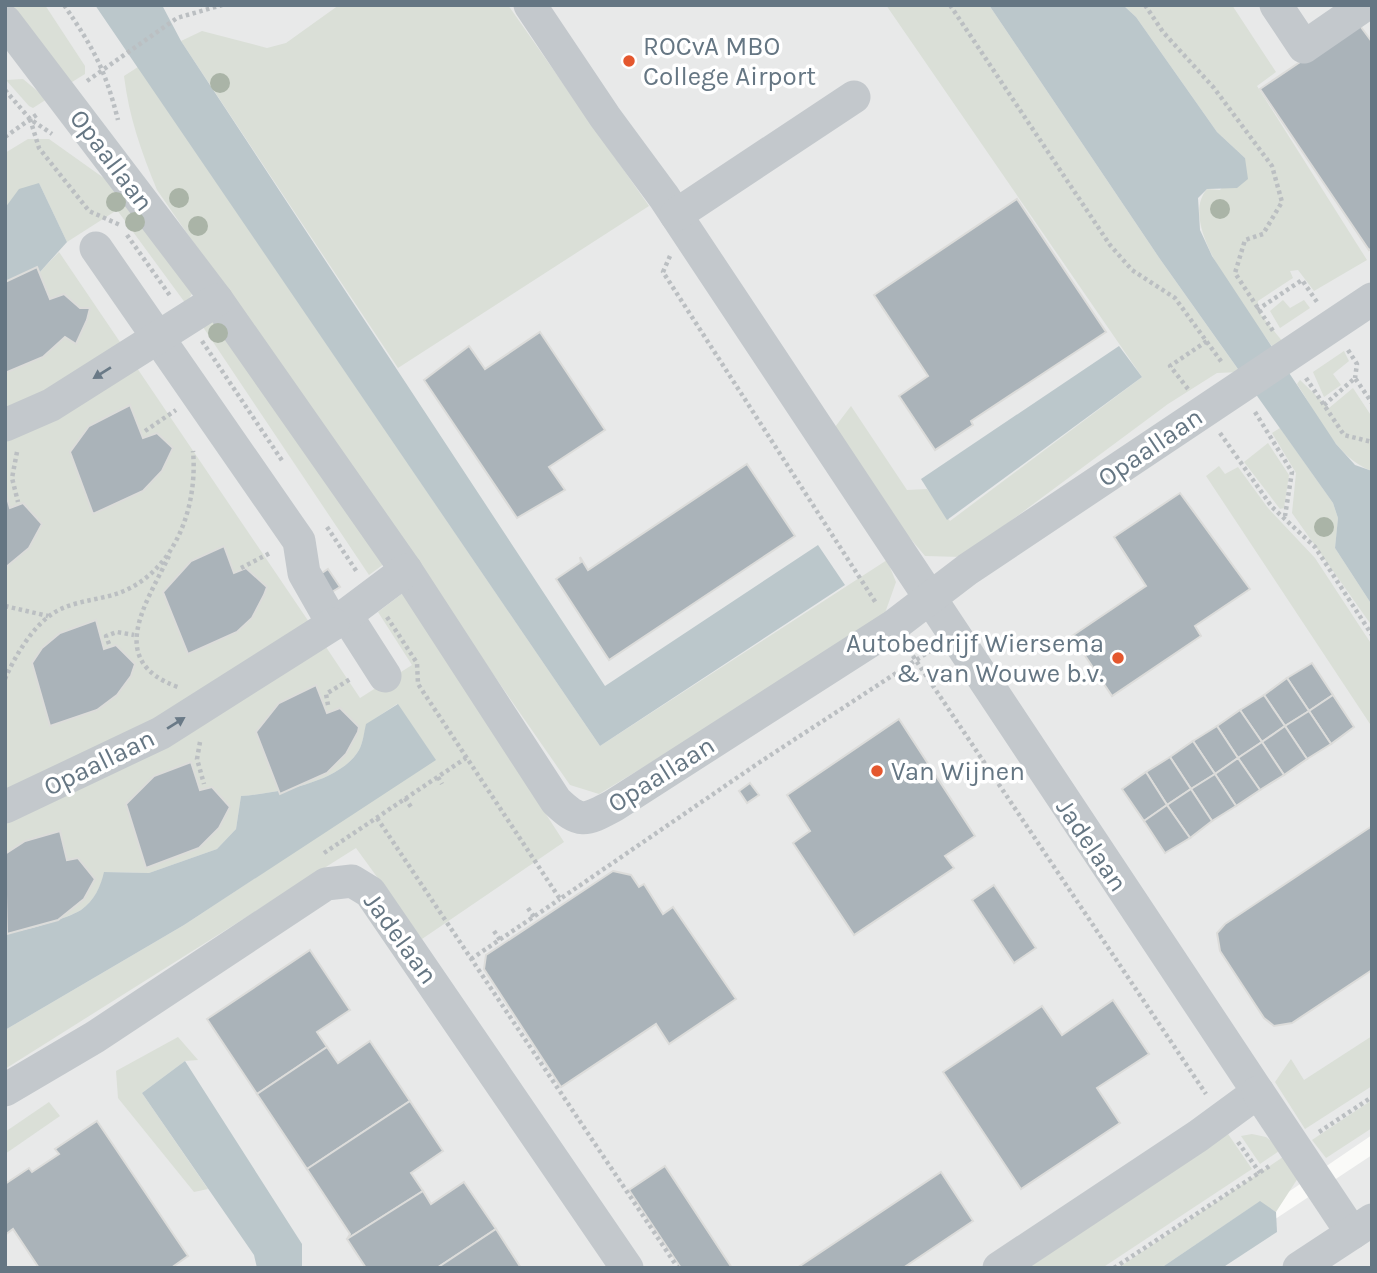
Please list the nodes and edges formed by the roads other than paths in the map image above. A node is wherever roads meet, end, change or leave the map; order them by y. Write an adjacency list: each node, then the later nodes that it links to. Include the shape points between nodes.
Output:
1 (530, 5): 6 (street)
2 (1276, 5): 3 (street, via 1304,47)
3 (1364, 5)
4 (5, 21): 9 (street, Opaallaan)
5 (854, 97): 6 (street)
6 (674, 213): 13 (street)
7 (96, 248): 10 (street)
8 (1372, 299): 13 (street, Opaallaan, via 1327,316 1197,401)
9 (217, 300): 10 (street); 12 (street, Opaallaan)
10 (160, 336): 11 (street, one-way to 11, via 51,405); 14 (street, via 299,541 304,573)
11 (12, 422)
12 (406, 570): 13 (street, Opaallaan, via 556,801 572,816 588,819 891,627); 14 (street, Opaallaan)
13 (929, 596): 18 (street, Jadelaan)
14 (340, 620): 15 (street); 16 (street, Opaallaan, one-way to 14, via 161,733)
15 (381, 669)
16 (5, 807)
17 (5, 1090): 20 (street, Jadelaan, via 95,1037 326,884 352,881 370,892 414,953)
18 (1258, 1092): 19 (street, Jadelaan, via 1296,1147); 21 (street)
19 (1362, 1226): 22 (street)
20 (627, 1268)
21 (999, 1268)
22 (1299, 1268)

